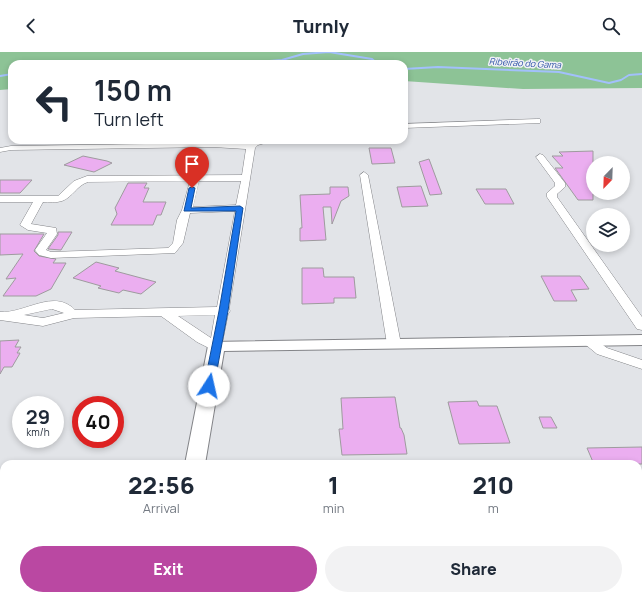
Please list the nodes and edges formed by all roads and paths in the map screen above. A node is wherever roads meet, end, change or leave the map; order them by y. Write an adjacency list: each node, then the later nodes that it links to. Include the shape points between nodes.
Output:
1 (537, 121): 2 (street)
2 (408, 126)
3 (254, 144): 5 (street)
4 (0, 146): 6 (street)
5 (251, 147): 6 (street, via 213,145); 11 (street)
6 (11, 148): 7 (street)
7 (0, 150)
8 (540, 157): 19 (street, via 560,183 552,197)
9 (364, 175): 22 (street)
10 (195, 178): 11 (street); 12 (street, via 87,179 76,182 62,198); 15 (street)
11 (245, 178): 14 (street)
12 (40, 198): 13 (street); 15 (street, via 25,225 52,230 52,234 40,250 50,254 171,251 177,246 182,217)
13 (0, 199)
14 (240, 208): 15 (street); 16 (street)
15 (187, 210)
16 (224, 311): 17 (street); 23 (street)
17 (164, 312): 18 (street, via 72,314 52,322 41,323); 23 (street)
18 (6, 316)
19 (642, 326)
20 (587, 340): 21 (street); 22 (street); 24 (street, via 602,351)
21 (642, 340)
22 (394, 344): 23 (street)
23 (216, 346): 25 (street)
24 (642, 365)
25 (196, 460)

